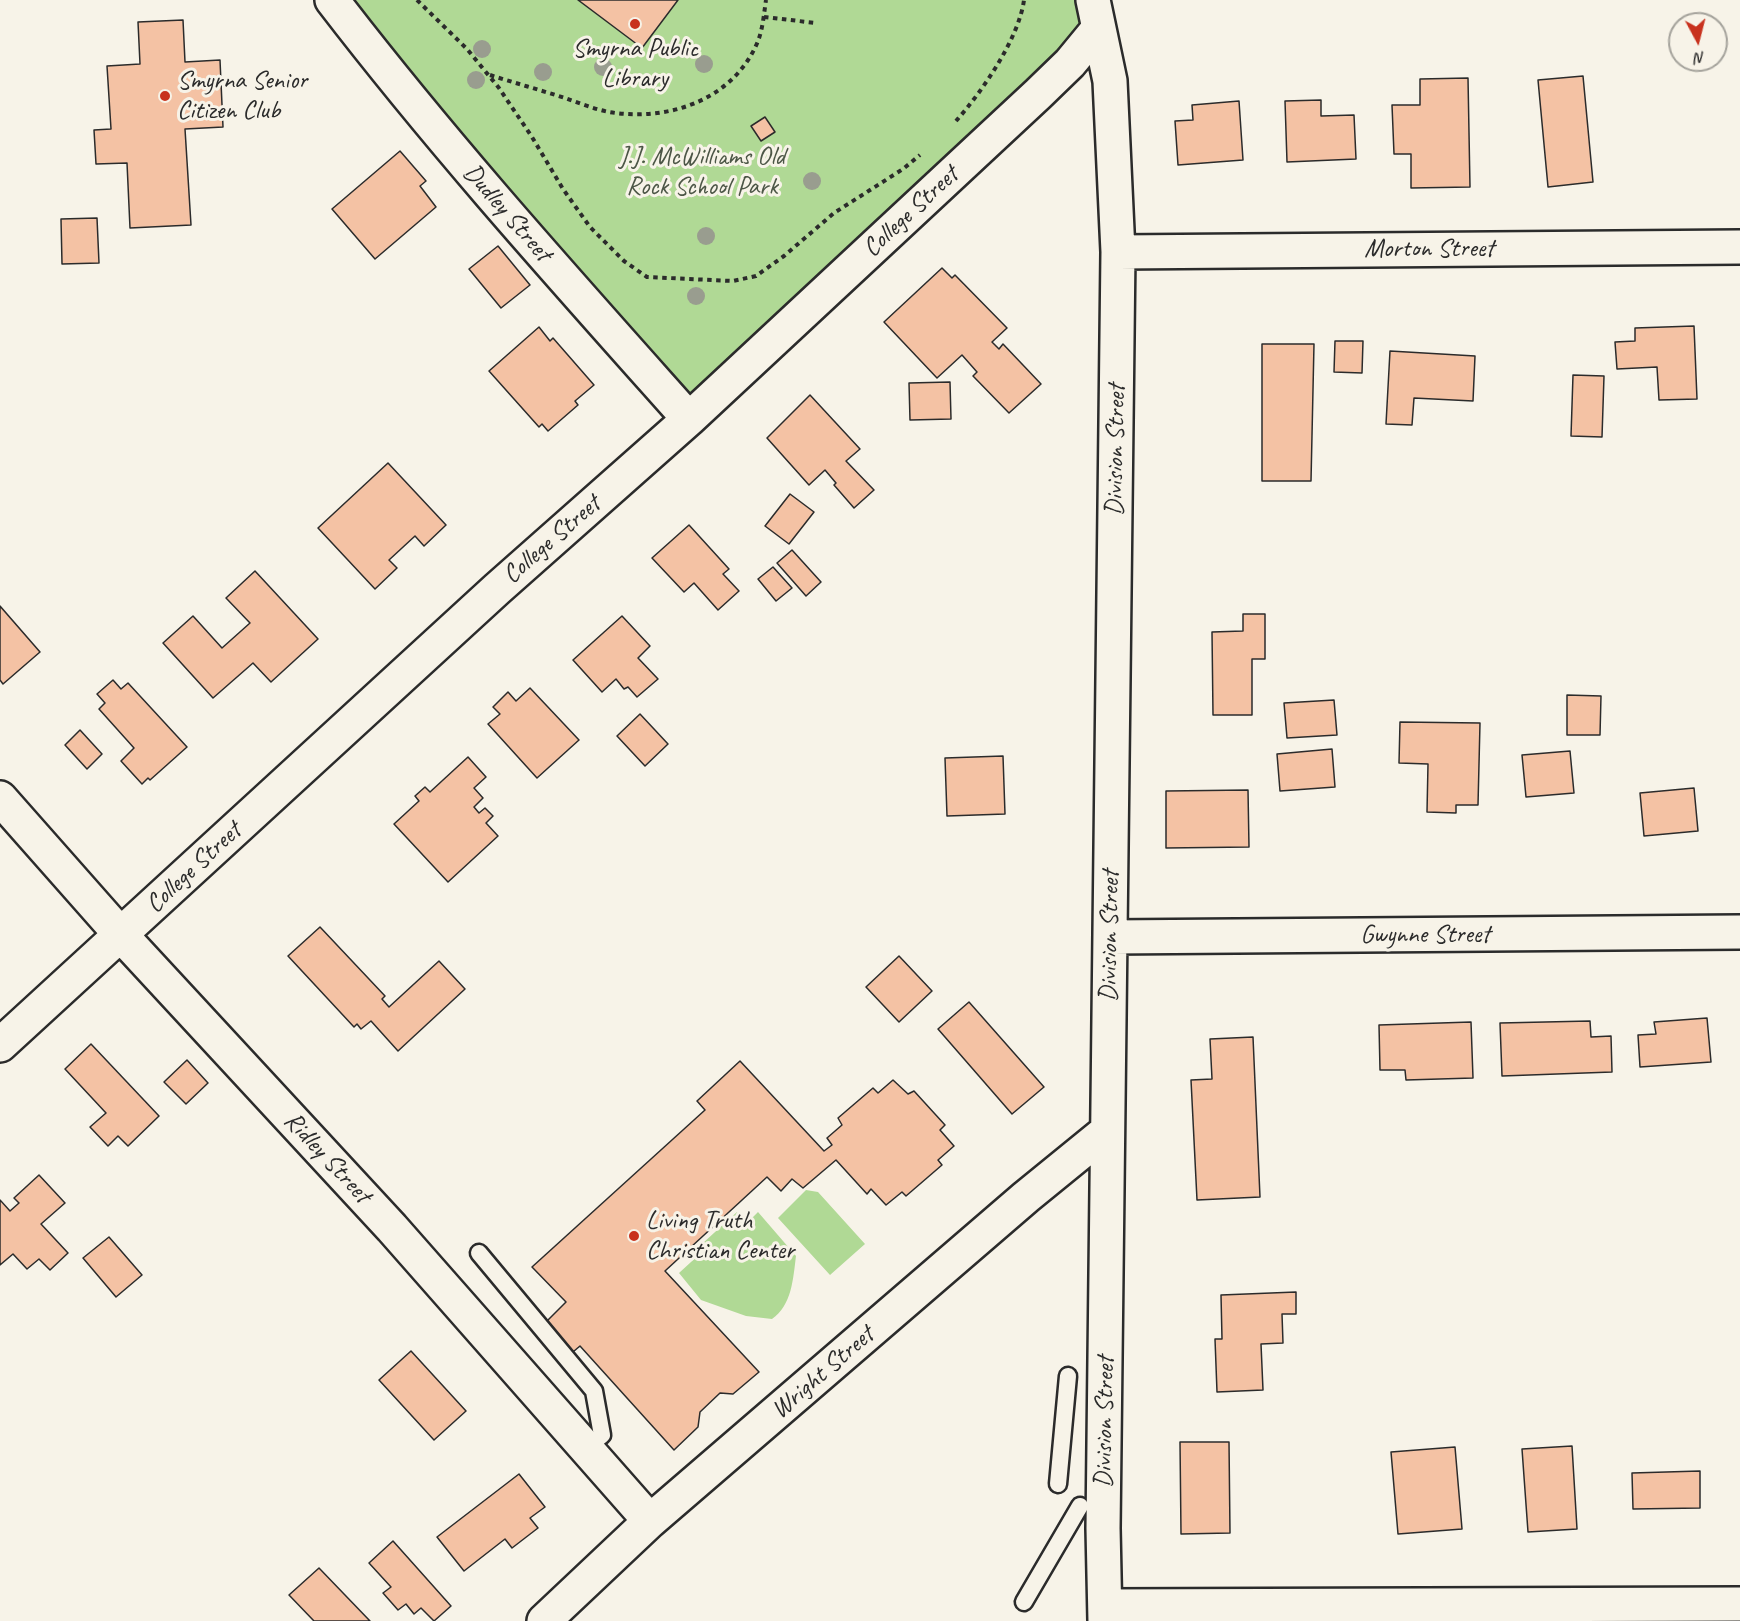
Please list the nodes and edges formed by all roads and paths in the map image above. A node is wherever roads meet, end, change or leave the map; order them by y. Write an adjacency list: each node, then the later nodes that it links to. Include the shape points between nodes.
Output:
1 (332, 0): 13 (street, Dudley Street, via 437,130)
2 (417, 0): 8 (path)
3 (766, 0): 6 (path)
4 (1024, 0): 9 (path, via 1012,38 974,99)
5 (1096, 15): 12 (street, College Street, via 1110,81); 13 (street, College Street, via 1070,63)
6 (763, 17): 7 (path); 8 (path, via 753,52 726,85 690,105 664,112 636,115 606,111)
7 (816, 23)
8 (489, 75): 10 (path, via 590,227 632,268 658,279 733,281 756,276 834,213)
9 (950, 128)
10 (925, 151)
11 (1740, 247): 12 (street, Morton Street)
12 (1119, 252): 17 (street, Division Street)
13 (689, 419): 16 (street, College Street, via 497,589)
14 (0, 798): 16 (street, Ridley Street)
15 (1740, 932): 17 (street, Gwynne Street)
16 (122, 935): 18 (street, College Street); 22 (street, Ridley Street)
17 (1110, 937): 19 (street, Division Street)
18 (0, 1045)
19 (1107, 1131): 25 (street, Wright Street); 28 (street, Division Street)
20 (478, 1253): 22 (lane, via 594,1391 602,1435)
21 (1068, 1376): 23 (lane)
22 (587, 1447): 25 (street, Ridley Street)
23 (1058, 1484)
24 (1080, 1506): 26 (lane)
25 (650, 1521): 29 (street, Wright Street)
26 (1024, 1602)
27 (1740, 1604): 28 (street)
28 (1105, 1614)
29 (544, 1621)

